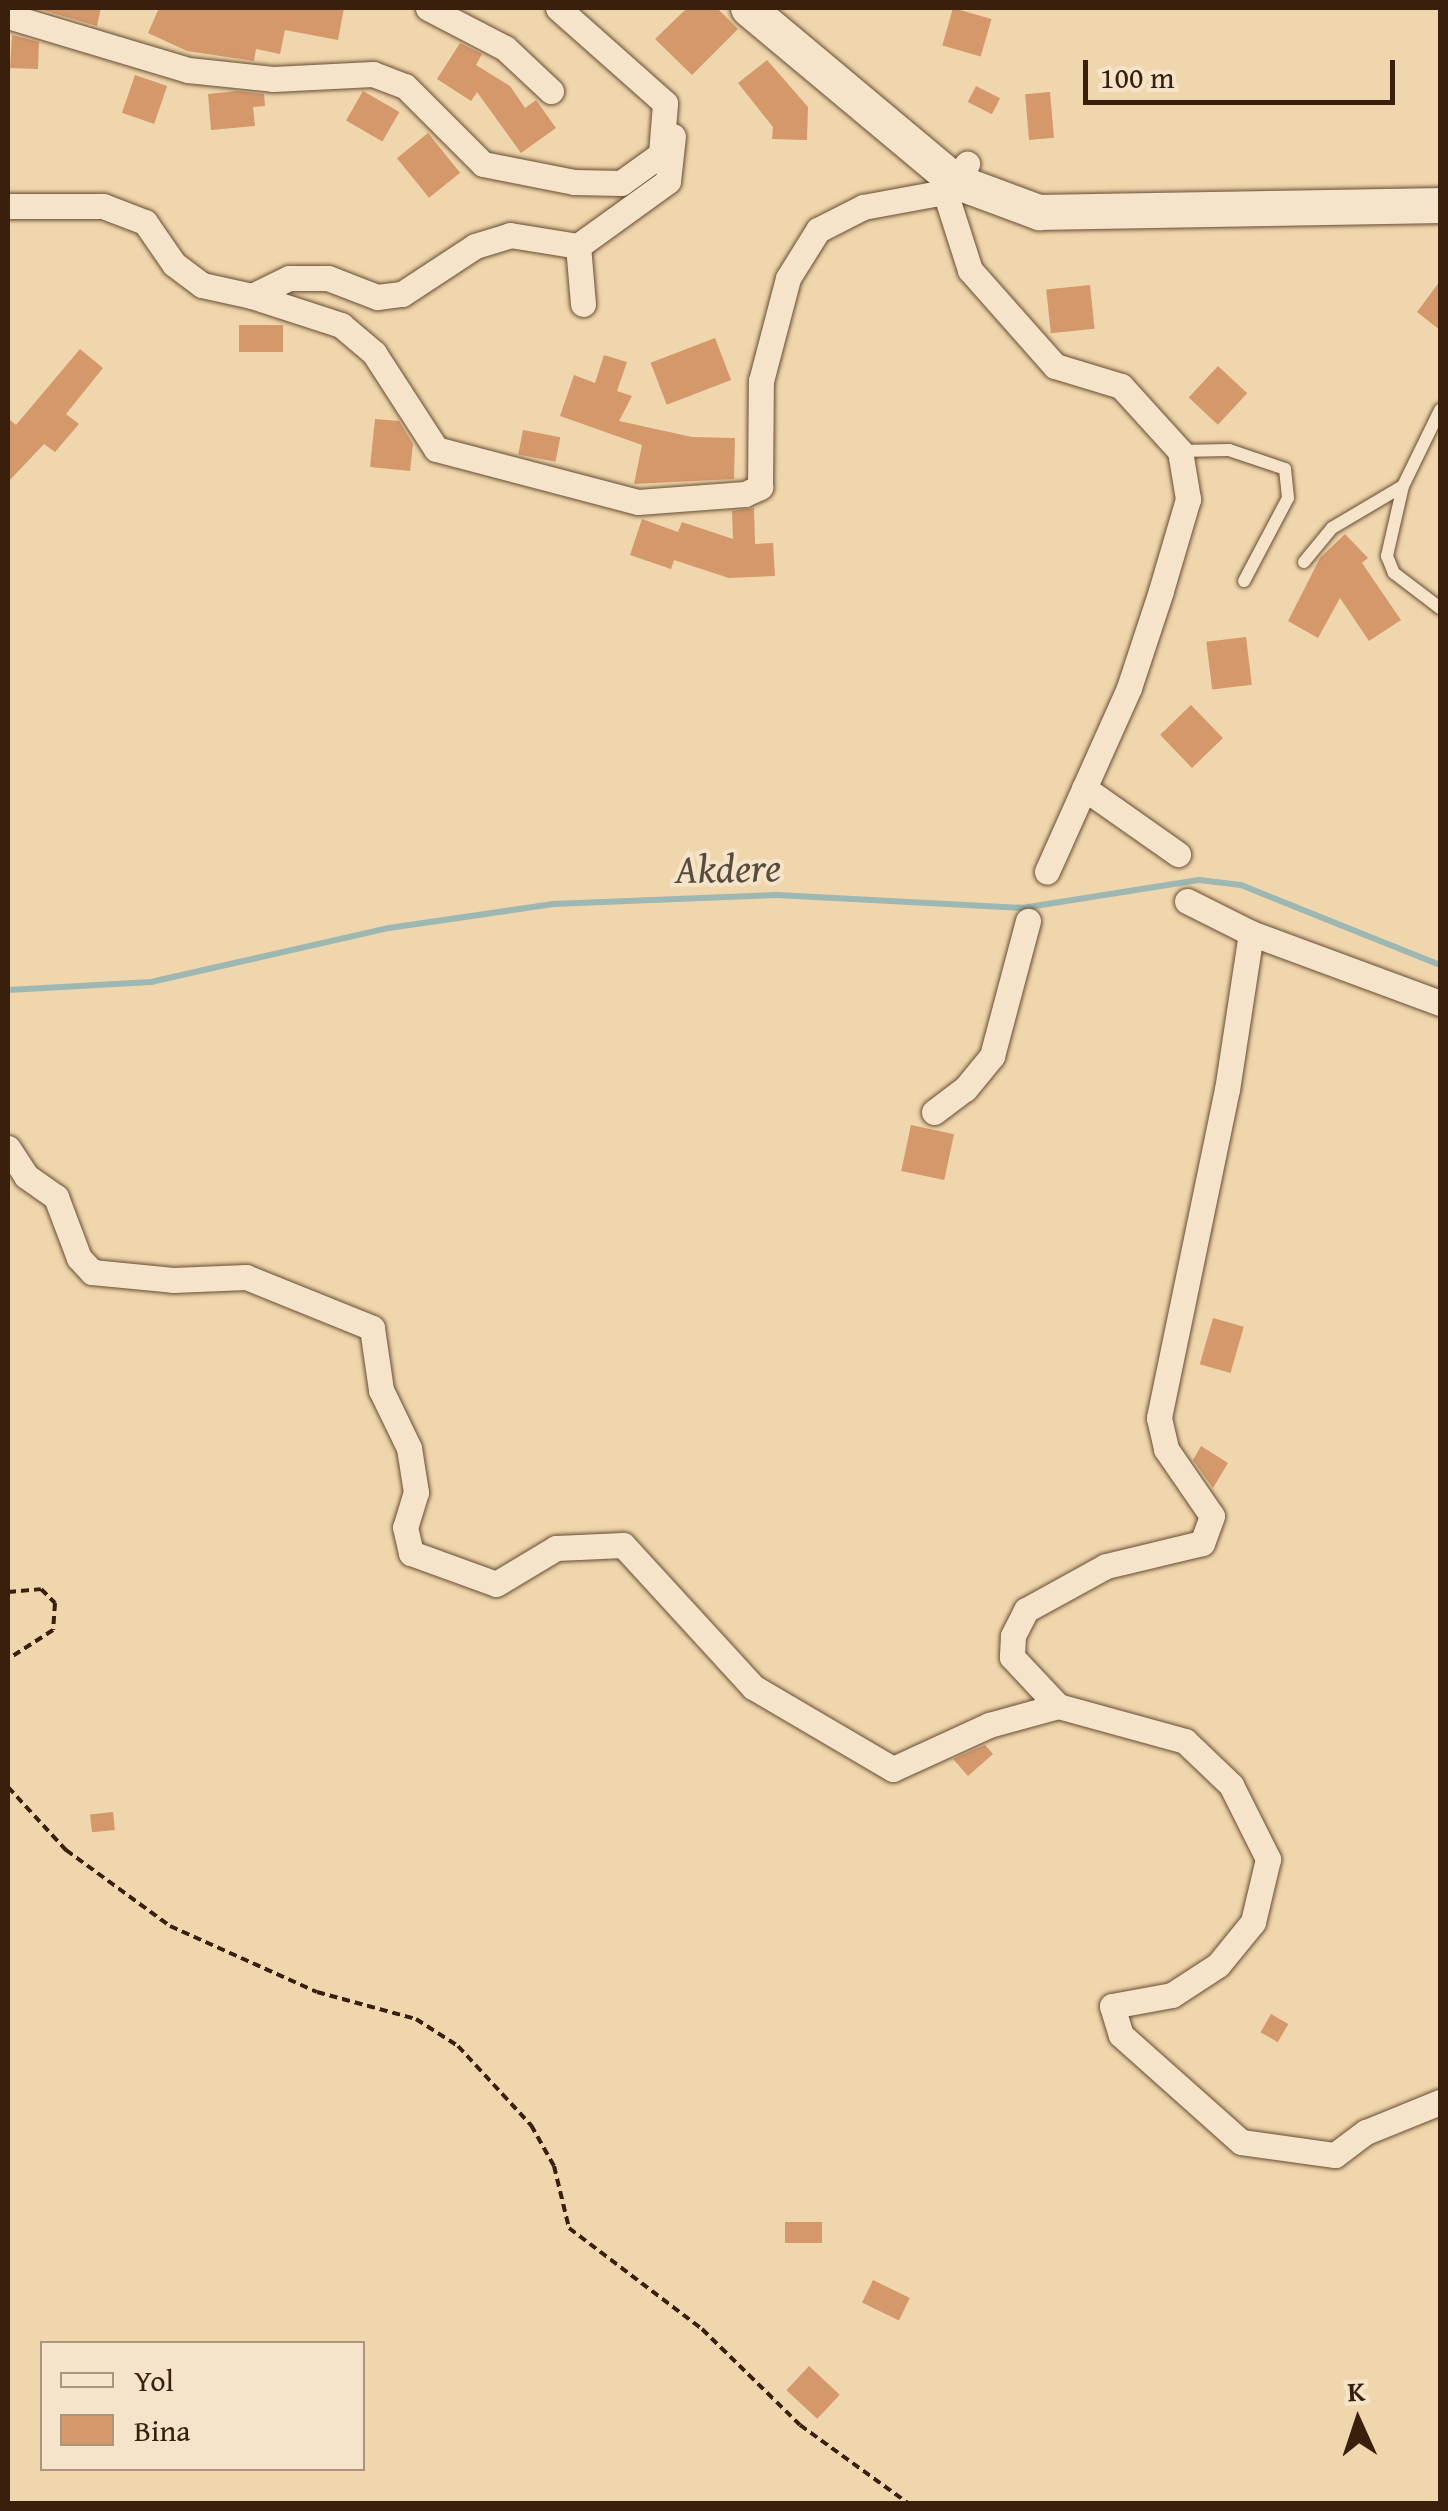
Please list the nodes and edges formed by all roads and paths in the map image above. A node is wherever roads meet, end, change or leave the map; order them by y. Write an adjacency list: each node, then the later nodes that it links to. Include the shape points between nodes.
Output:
1 (428, 8): 6 (street, via 506,48)
2 (558, 8): 7 (street)
3 (748, 8): 8 (main road)
4 (782, 8): 8 (main road)
5 (8, 16): 7 (street, via 188,70 273,80 373,74 405,86 483,164 574,182 621,182 661,154)
6 (552, 91)
7 (665, 102): 11 (street, via 674,143 668,181)
8 (955, 179): 9 (main road, via 1079,203); 12 (street, via 862,206 818,230 788,278 761,381 760,487 745,494 638,502 436,449 374,354 340,325); 15 (street, via 970,270 1055,366 1121,386)
9 (1440, 205)
10 (8, 206): 12 (street, via 104,206 145,222 174,264 202,286)
11 (578, 246): 12 (street, via 510,235 475,246 402,294 377,297 328,278 289,278); 13 (street)
12 (252, 296)
13 (583, 304)
14 (1440, 410): 16 (lane)
15 (1180, 451): 18 (lane, via 1229,450 1285,468 1288,498); 20 (street, via 1188,500 1129,688)
16 (1403, 486): 17 (lane, via 1332,528); 19 (lane, via 1388,556 1394,573)
17 (1304, 562)
18 (1244, 581)
19 (1440, 608)
20 (1084, 788): 21 (street); 22 (street)
21 (1178, 854)
22 (1048, 871)
23 (1187, 902): 25 (street)
24 (1028, 921): 27 (street, via 992,1056 965,1090)
25 (1250, 933): 26 (street); 31 (street, via 1228,1089 1160,1418 1166,1450 1212,1516 1202,1543 1106,1566 1026,1610 1012,1636 1012,1657)
26 (1440, 1004)
27 (934, 1112)
28 (8, 1148): 31 (street, via 26,1176 65,1210 79,1258 92,1272 173,1280 246,1277 372,1328 381,1390 408,1448 416,1492 405,1527 411,1553 496,1584 556,1548 623,1544 753,1687 893,1768 990,1725)
29 (8, 1592): 30 (path, via 40,1589 56,1603 53,1630)
30 (8, 1658)
31 (1058, 1706): 33 (street, via 1185,1741 1231,1785 1268,1859 1253,1922 1218,1965 1172,1995 1112,2006 1122,2035 1241,2142 1335,2155 1366,2132)
32 (8, 1787): 34 (path, via 66,1850 170,1926 317,1992 416,2020 458,2046 531,2125 554,2166 569,2228 702,2329 800,2424)
33 (1440, 2102)
34 (909, 2504)

